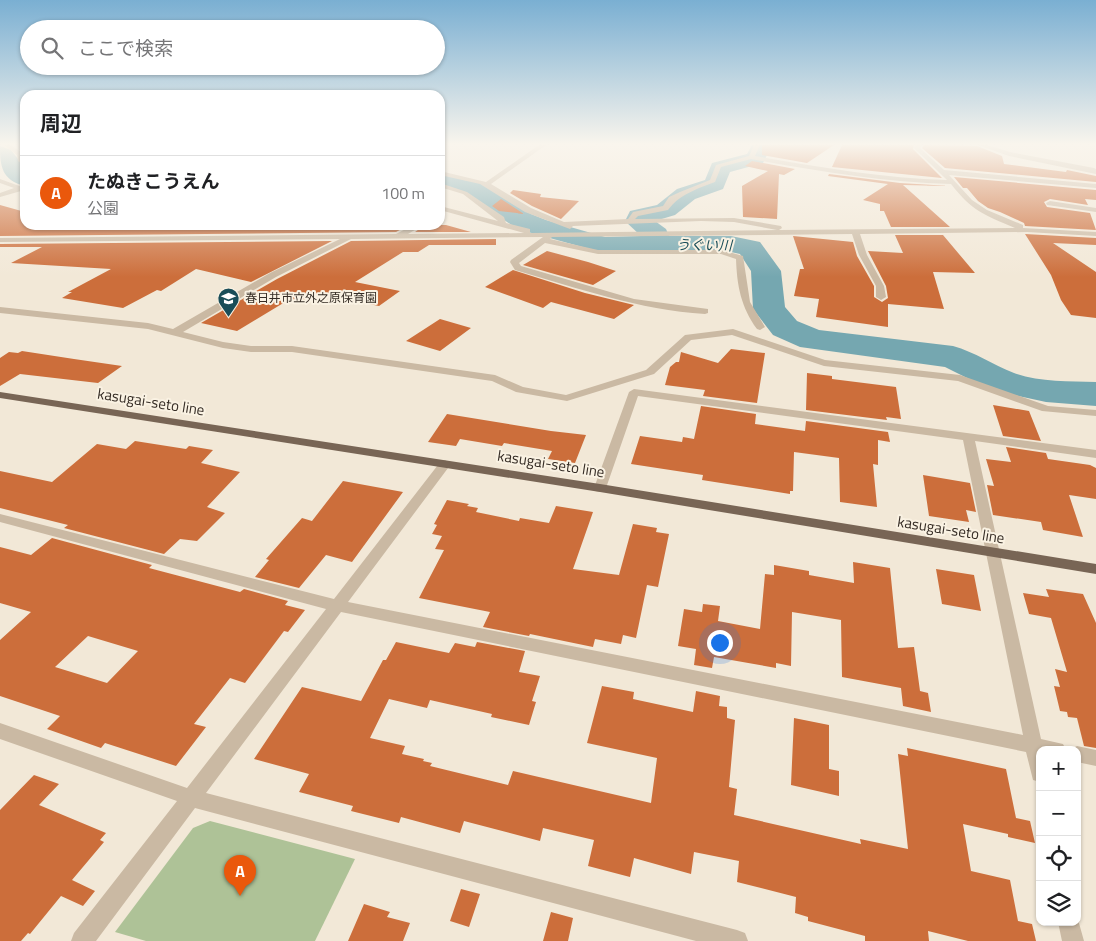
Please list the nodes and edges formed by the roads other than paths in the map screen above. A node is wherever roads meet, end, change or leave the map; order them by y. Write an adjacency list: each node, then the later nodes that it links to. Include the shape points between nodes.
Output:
1 (454, 189): 11 (street, via 501,219)
2 (494, 189): 12 (street, via 528,210)
3 (693, 189): 10 (street, via 672,199 664,208 636,214 631,218)
4 (959, 189): 15 (street, via 969,202 984,212)
5 (20, 190): 6 (street)
6 (0, 195)
7 (1050, 203): 9 (street)
8 (445, 209): 11 (street)
9 (1096, 210)
10 (632, 222): 12 (street); 16 (street, via 734,220); 19 (street)
11 (502, 224): 23 (street)
12 (564, 224): 18 (street)
13 (362, 230): 22 (street)
14 (409, 230): 21 (street)
15 (1027, 230): 17 (street); 20 (street)
16 (791, 232): 17 (street); 19 (street)
17 (854, 232): 25 (street, via 880,286)
18 (584, 234): 19 (street); 23 (street)
19 (644, 234)
20 (1096, 234)
21 (397, 236): 22 (street); 23 (street)
22 (354, 237): 24 (street); 29 (street, via 273,275)
23 (544, 237): 27 (street, via 514,262 518,268 649,305); 28 (street, via 598,252 722,252 734,255 740,258 743,301)
24 (0, 240)
25 (881, 296)
26 (0, 310): 29 (street, via 148,326)
27 (704, 311)
28 (760, 327)
29 (174, 333): 31 (street, via 223,346 292,350 495,378 520,390 567,398 650,372 688,337 733,332 824,363 960,378 1046,409)
30 (0, 395): 34 (main road, kasugai-seto line)
31 (1096, 413)
32 (968, 436): 33 (street); 35 (street, via 634,392); 37 (street)
33 (1096, 454)
34 (445, 464): 35 (main road, kasugai-seto line); 39 (street)
35 (600, 488): 37 (main road, kasugai-seto line)
36 (0, 518): 39 (street)
37 (994, 553): 38 (main road, kasugai-seto line); 41 (street)
38 (1096, 570)
39 (338, 606): 41 (street); 46 (street)
40 (0, 731): 46 (street)
41 (1034, 745): 42 (street); 43 (street)
42 (1039, 746)
43 (1036, 755)
44 (1081, 755): 45 (street)
45 (1096, 758)
46 (192, 798): 48 (street); 49 (street)
47 (1070, 926): 50 (street)
48 (82, 941)
49 (737, 941)
50 (1073, 941)

